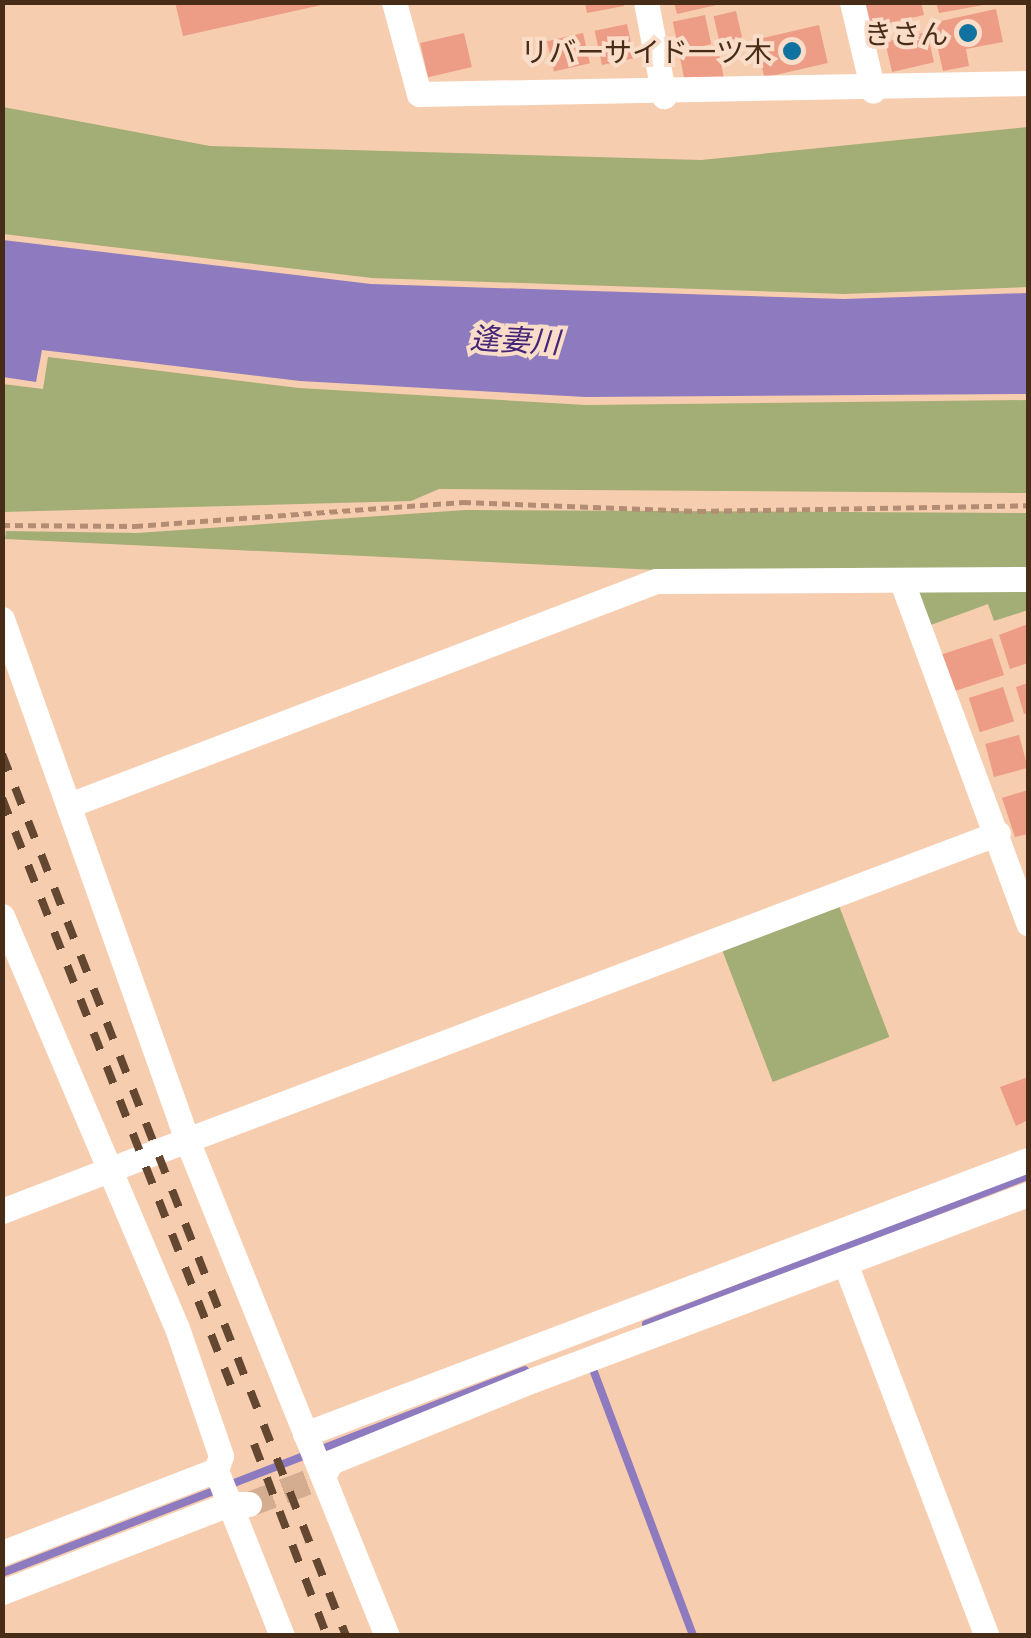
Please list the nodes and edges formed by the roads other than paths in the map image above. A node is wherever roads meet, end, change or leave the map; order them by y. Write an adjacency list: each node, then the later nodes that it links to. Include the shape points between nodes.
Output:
1 (394, 2): 6 (street, via 419,94)
2 (646, 2): 6 (street)
3 (852, 2): 5 (street)
4 (1028, 83): 5 (street)
5 (873, 91): 6 (street)
6 (664, 96)
7 (1028, 579): 8 (street)
8 (902, 582): 10 (street, via 656,581); 11 (street)
9 (2, 619): 10 (street)
10 (72, 804): 14 (street)
11 (998, 832): 13 (street); 14 (street)
12 (2, 916): 16 (street)
13 (1028, 923)
14 (188, 1140): 16 (street); 20 (street)
15 (1028, 1160): 20 (street)
16 (114, 1170): 18 (street); 21 (street, via 221,1456)
17 (1028, 1194): 19 (street)
18 (2, 1210)
19 (845, 1263): 22 (street, via 331,1462); 28 (street)
20 (305, 1434): 22 (street)
21 (216, 1470): 23 (street); 24 (street)
22 (323, 1476): 27 (street)
23 (239, 1504): 25 (street); 26 (street)
24 (2, 1553)
25 (2, 1592)
26 (282, 1636)
27 (387, 1636)
28 (986, 1636)

